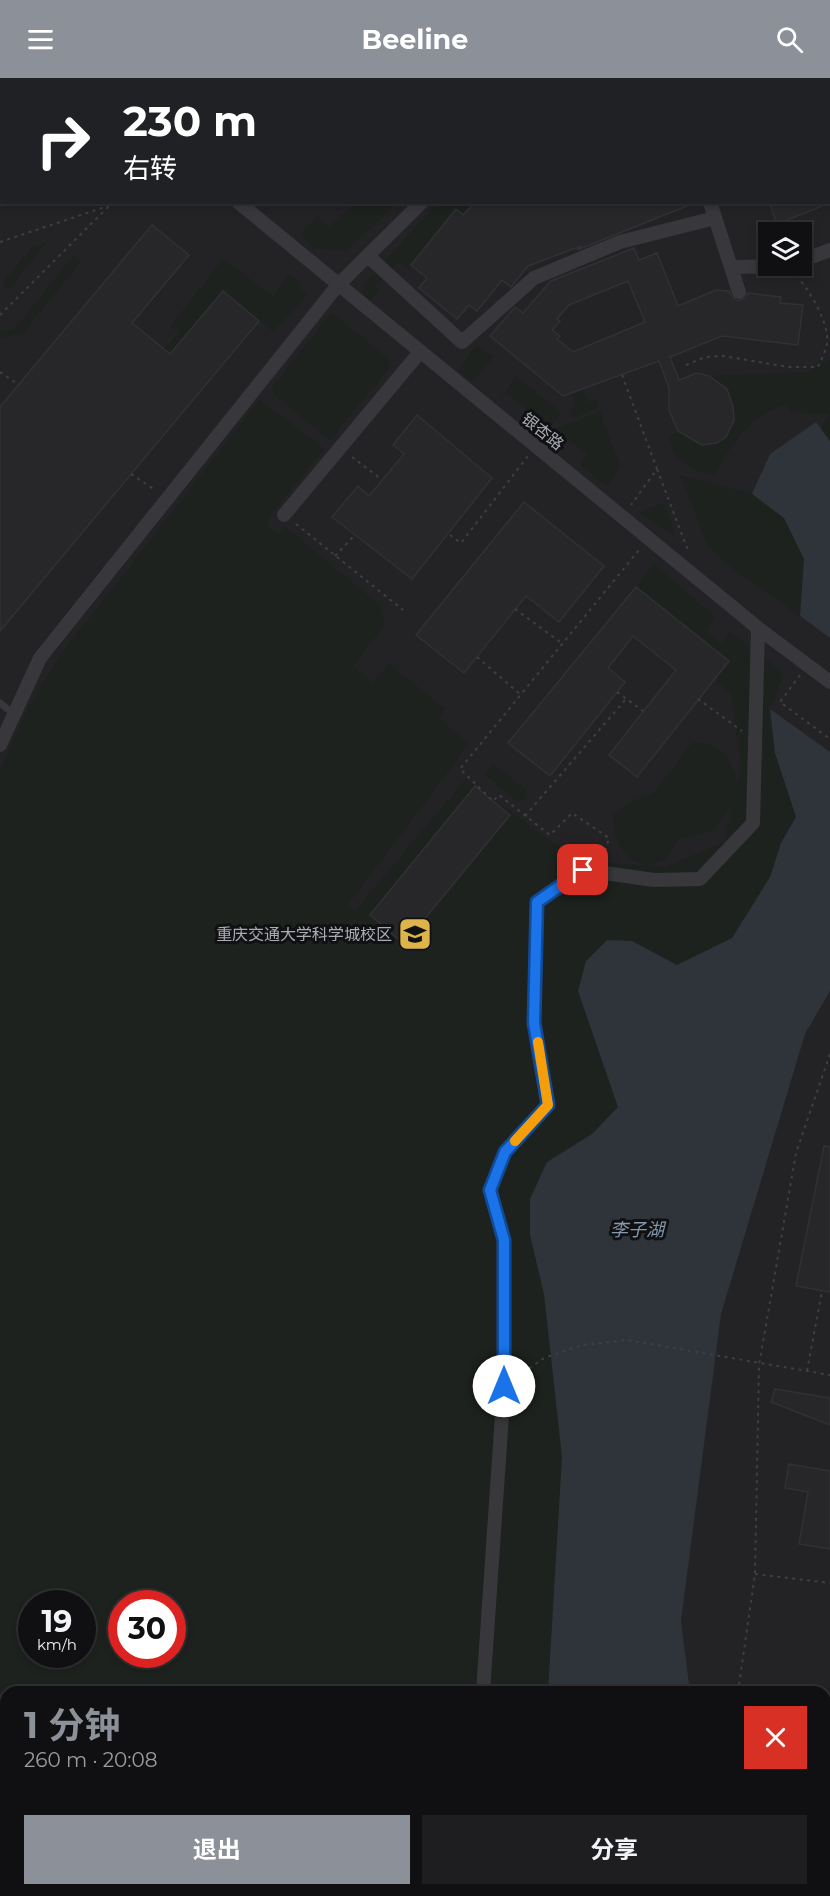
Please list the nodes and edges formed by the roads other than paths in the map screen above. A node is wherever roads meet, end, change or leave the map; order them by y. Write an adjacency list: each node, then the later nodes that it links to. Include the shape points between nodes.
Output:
1 (240, 204): 10 (street, 银杏路)
2 (420, 204): 6 (street)
3 (711, 204): 4 (street)
4 (715, 218): 6 (street, via 621,242 534,278 462,342); 8 (street)
5 (830, 250): 7 (street)
6 (368, 256): 10 (street)
7 (812, 258)
8 (731, 267): 9 (street); 11 (street)
9 (758, 267)
10 (338, 285): 12 (street, 银杏路); 17 (street, via 40,658)
11 (739, 292)
12 (420, 352): 13 (street); 14 (street, 银杏路)
13 (284, 515)
14 (758, 628): 15 (street, 银杏路); 19 (street, via 753,824 699,879 654,880 583,870 537,902 534,1023 548,1105 505,1152 490,1190 504,1240 504,1386)
15 (830, 682)
16 (0, 703): 17 (lane)
17 (14, 714): 18 (street)
18 (0, 745)
19 (483, 1686)

